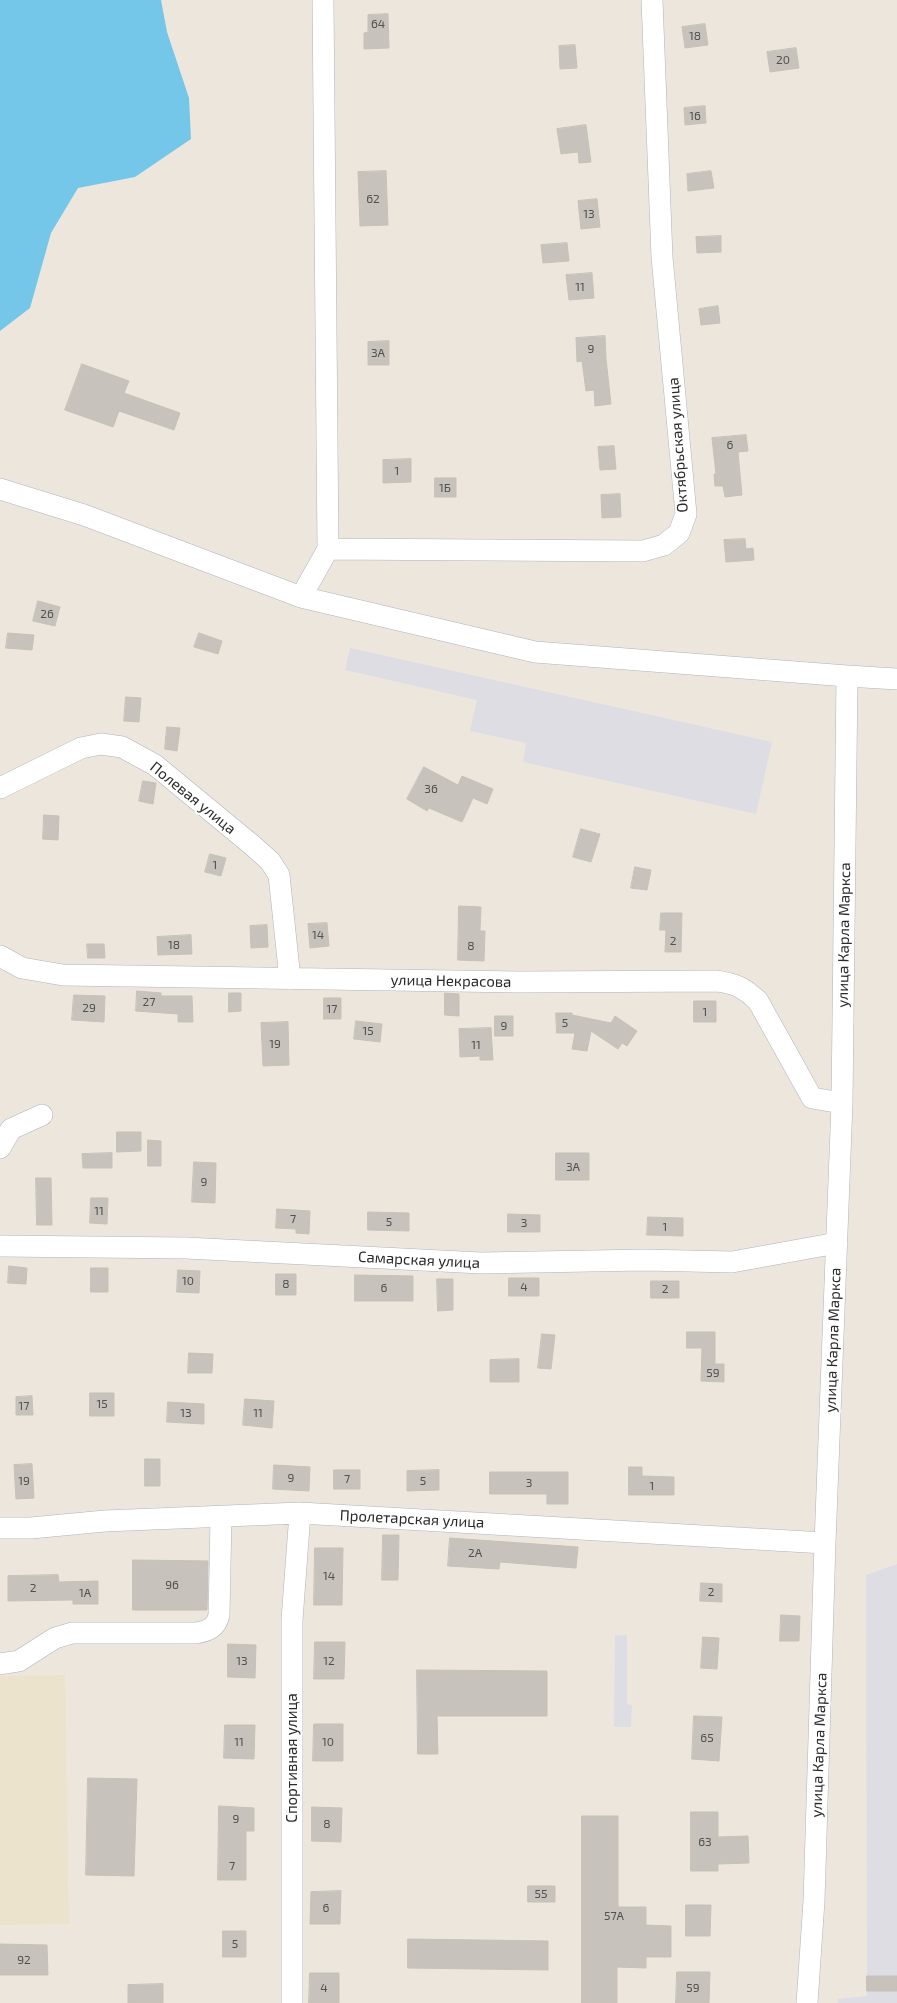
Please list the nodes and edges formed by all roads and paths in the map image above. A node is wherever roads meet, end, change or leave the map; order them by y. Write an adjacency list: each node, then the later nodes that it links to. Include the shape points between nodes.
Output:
1 (323, 0): 4 (street)
2 (652, 0): 4 (street, Октябрьская улица, via 662,257 686,514 679,533 664,545 643,551)
3 (0, 489): 5 (street, via 84,515)
4 (328, 549): 5 (street)
5 (301, 597): 6 (street, via 535,652)
6 (847, 676): 7 (street); 11 (street, улица Карла Маркса)
7 (897, 678)
8 (0, 788): 10 (street, Полевая улица, via 81,748 101,744 122,748 154,765 252,845 270,861 279,875)
9 (0, 956): 10 (street, улица Некрасова, via 22,968 63,975)
10 (290, 979): 11 (street, улица Некрасова, via 732,983 744,988 758,1001 812,1098)
11 (842, 1103): 14 (street, улица Карла Маркса)
12 (42, 1115): 13 (street, via 11,1128)
13 (0, 1148)
14 (837, 1243): 15 (street, Самарская улица, via 732,1262 482,1263 186,1248); 19 (street, улица Карла Маркса)
15 (0, 1246)
16 (300, 1513): 17 (street, Пролетарская улица); 19 (street, Пролетарская улица); 21 (street, Спортивная улица, via 292,1620)
17 (221, 1517): 18 (street, Пролетарская улица); 20 (street, via 219,1615 213,1628 196,1633 72,1633 55,1638 18,1661)
18 (0, 1528)
19 (825, 1543): 22 (street, улица Карла Маркса, via 814,1901)
20 (0, 1664)
21 (292, 2003)
22 (807, 2003)

